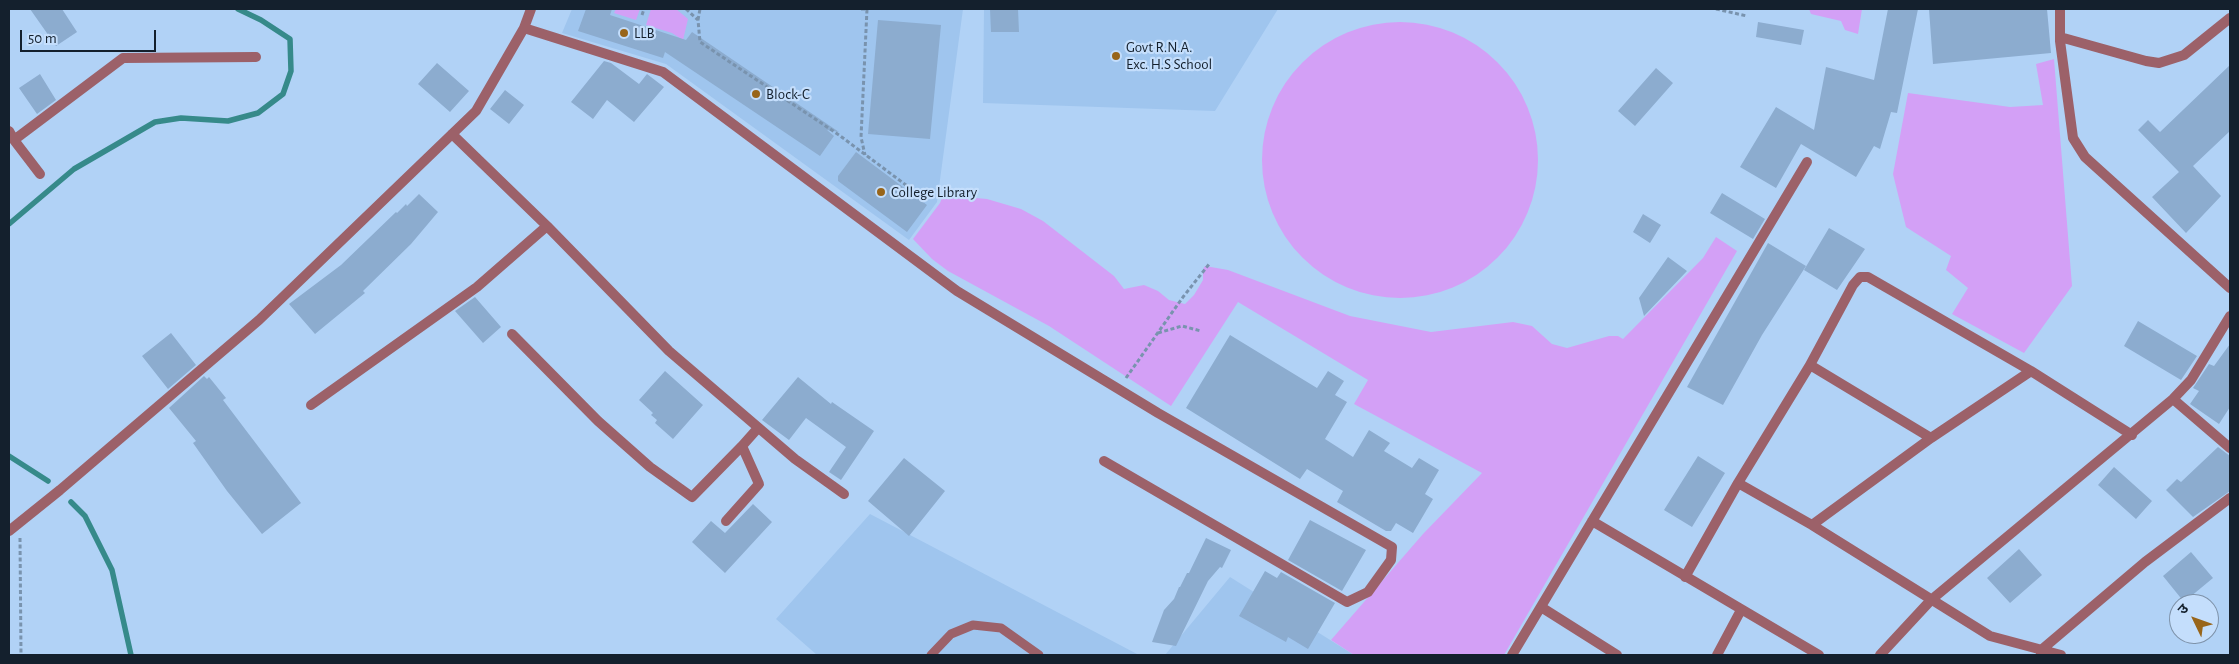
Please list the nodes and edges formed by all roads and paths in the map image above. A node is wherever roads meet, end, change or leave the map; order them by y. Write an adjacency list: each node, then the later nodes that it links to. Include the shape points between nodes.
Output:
1 (531, 9): 12 (street)
2 (644, 9): 8 (path)
3 (686, 9): 11 (path)
4 (700, 9): 11 (path)
5 (861, 9): 17 (path, via 867,9 861,137)
6 (1716, 9): 9 (path)
7 (2060, 9): 13 (street)
8 (642, 16)
9 (1747, 16)
10 (2230, 18): 13 (street, via 2184,55 2159,63)
11 (698, 20): 17 (path, via 700,42)
12 (524, 28): 15 (street, via 476,111); 30 (street, via 663,72 957,291)
13 (2060, 37): 23 (street, via 2073,138 2085,157)
14 (256, 57): 16 (street, via 124,58)
15 (452, 134): 21 (street); 44 (street, via 259,320)
16 (12, 136): 19 (street)
17 (865, 155): 20 (path)
18 (1807, 162): 43 (street)
19 (40, 174)
20 (926, 200)
21 (547, 226): 32 (street, via 477,286); 33 (street, via 669,351)
22 (1210, 264): 26 (path)
23 (2230, 288)
24 (2230, 316): 31 (street, via 2191,380)
25 (1201, 331): 26 (path, via 1182,326)
26 (1158, 333): 30 (path)
27 (512, 334): 36 (street, via 598,421 650,467 692,497)
28 (1810, 365): 29 (street, via 1853,285 1864,276); 35 (street); 39 (street)
29 (2031, 370): 34 (street); 35 (street)
30 (1118, 389): 38 (street, via 1392,546 1390,560 1368,592 1347,602)
31 (2173, 399): 34 (street); 37 (street)
32 (311, 405)
33 (758, 428): 36 (street); 40 (street)
34 (2132, 435): 48 (street)
35 (1931, 438): 45 (street)
36 (742, 446): 42 (street, via 759,484)
37 (2230, 448)
38 (1104, 461)
39 (1738, 483): 45 (street); 47 (street)
40 (844, 494)
41 (2230, 498): 51 (street, via 2145,562)
42 (726, 521)
43 (1592, 521): 47 (street); 49 (street)
44 (20, 522): 46 (street); 52 (path)
45 (1812, 525): 48 (street)
46 (9, 531)
47 (1685, 577): 50 (street)
48 (1931, 600): 51 (street, via 1990,636); 59 (street)
49 (1541, 607): 55 (street); 56 (street)
50 (1741, 610): 57 (street); 58 (street)
51 (2040, 651): 60 (street)
52 (20, 655)
53 (931, 655): 54 (lane, via 951,634 973,625 1001,628)
54 (1038, 655)
55 (1512, 655)
56 (1617, 655)
57 (1717, 655)
58 (1819, 655)
59 (1880, 655)
60 (2061, 655)

